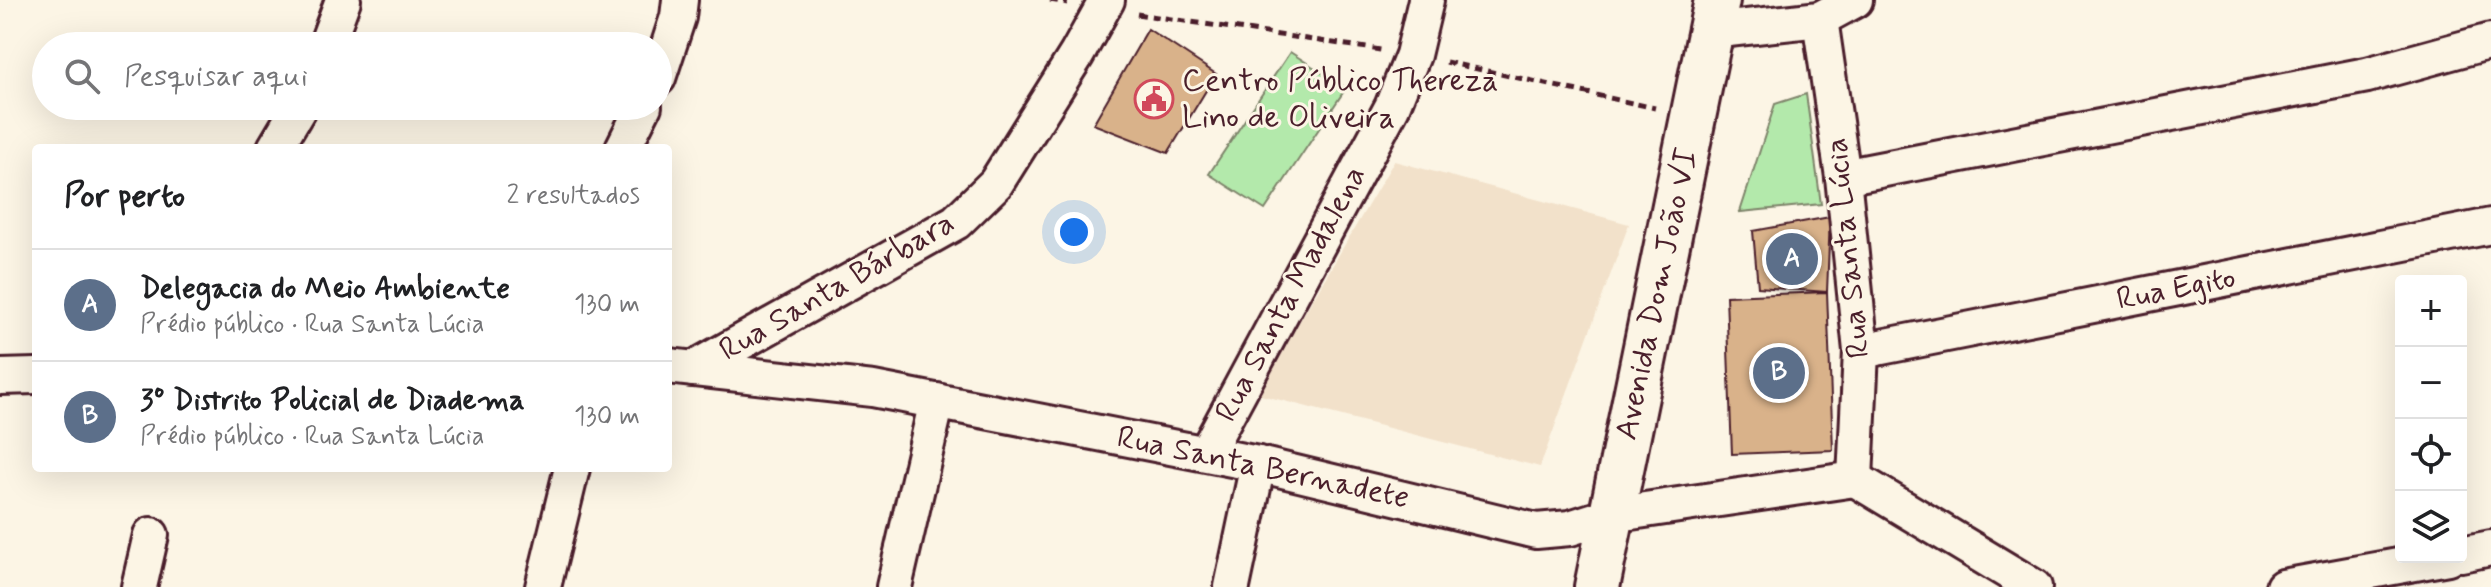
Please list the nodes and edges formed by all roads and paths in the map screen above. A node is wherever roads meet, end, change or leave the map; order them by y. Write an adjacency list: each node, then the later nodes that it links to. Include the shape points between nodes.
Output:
1 (343, 0): 8 (street)
2 (680, 0): 9 (street)
3 (1107, 0): 18 (street, Rua Santa Bárbara, via 996,183 956,222)
4 (1426, 0): 22 (street, Rua Santa Madalena, via 1413,55 1392,107)
5 (1855, 0): 7 (street)
6 (1713, 15): 7 (street); 26 (street, Avenida Dom João VI)
7 (1820, 19): 15 (street, Rua Santa Lúcia)
8 (331, 32)
9 (672, 35)
10 (2491, 41): 15 (street, via 2367,75)
11 (292, 120): 13 (street)
12 (637, 120): 14 (street)
13 (277, 144)
14 (625, 144)
15 (1843, 177): 17 (street, Rua Santa Lúcia)
16 (2491, 226): 17 (street, Rua Egito)
17 (1861, 351): 25 (street, Rua Santa Lúcia)
18 (681, 368): 21 (street, Rua Santa Bernadete)
19 (32, 376): 20 (street)
20 (0, 377)
21 (937, 401): 22 (street, Rua Santa Bernadete); 33 (street)
22 (1206, 453): 23 (street, Rua Santa Bernadete)
23 (1258, 464): 26 (street, Rua Santa Bernadete, via 1536,531 1570,528); 34 (street)
24 (571, 472): 32 (street)
25 (1855, 479): 26 (street, Rua Santa Bernadete); 36 (street)
26 (1611, 515): 35 (street, Avenida Dom João VI)
27 (151, 535): 31 (street)
28 (2491, 548): 29 (street)
29 (2467, 553)
30 (2415, 563): 37 (street)
31 (139, 587)
32 (543, 587)
33 (894, 587)
34 (1232, 587)
35 (1597, 587)
36 (2034, 587)
37 (2283, 587)

